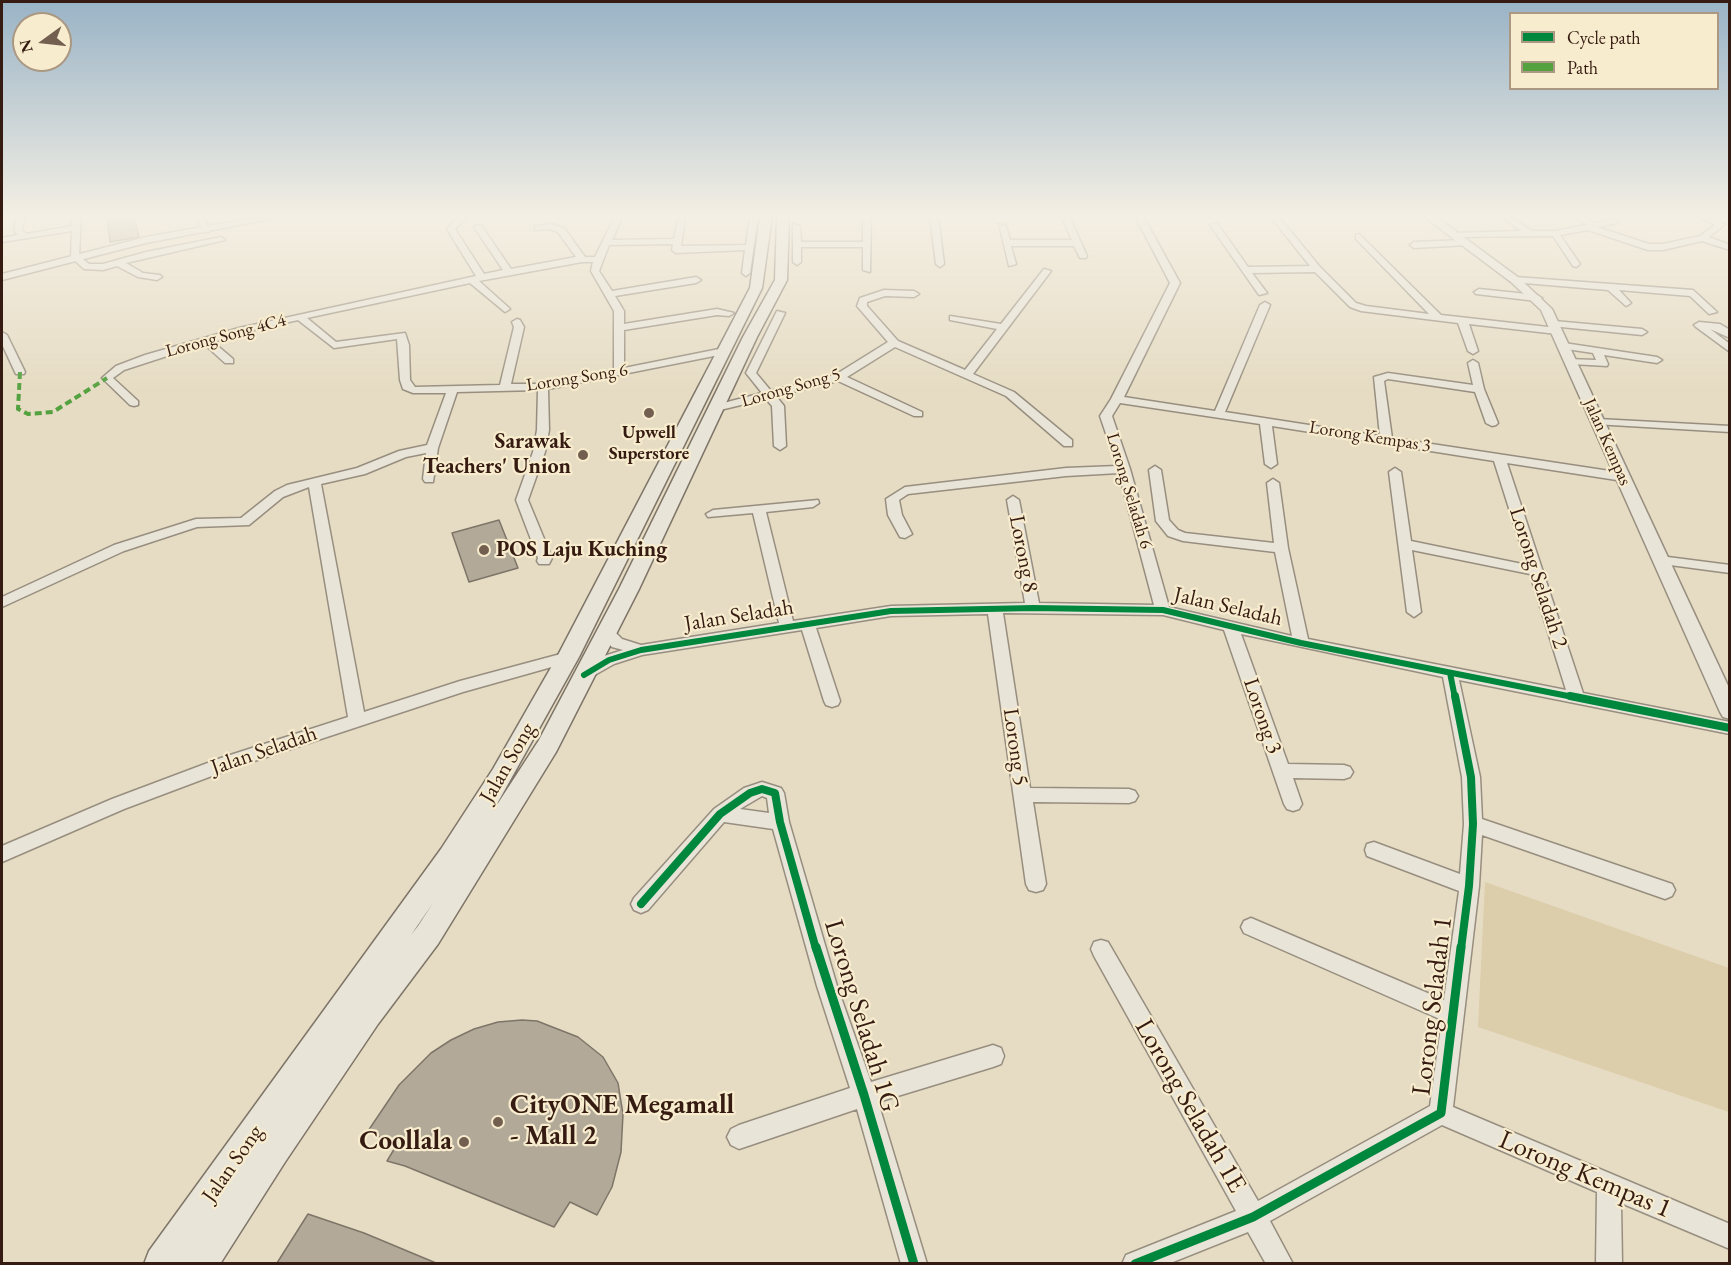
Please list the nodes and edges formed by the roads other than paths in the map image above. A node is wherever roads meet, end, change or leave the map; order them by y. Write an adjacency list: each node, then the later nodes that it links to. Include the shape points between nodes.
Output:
1 (141, 275): 13 (street)
2 (475, 275): 14 (street)
3 (495, 275): 14 (street, Lorong Song 4C4)
4 (597, 275): 20 (street)
5 (758, 275): 45 (main road, Jalan Song, via 756,288)
6 (781, 275): 40 (main road, Jalan Song)
7 (1044, 275): 34 (street)
8 (1171, 275): 59 (street, Lorong Seladah 6, via 1175,283)
9 (1248, 275): 19 (street)
10 (1323, 275): 29 (street, via 1345,299 1364,309)
11 (1397, 275): 29 (street)
12 (1508, 275): 16 (street, Jalan Kempas)
13 (157, 277)
14 (477, 279): 25 (street); 30 (street, Lorong Song 4C4)
15 (696, 280): 20 (street)
16 (1515, 280): 17 (street); 22 (street, Jalan Kempas)
17 (1610, 286): 23 (street); 26 (street, via 1693,293)
18 (1479, 292): 22 (street)
19 (1262, 293)
20 (609, 294): 35 (street, via 619,311)
21 (914, 294): 42 (street, via 884,293 862,300 862,306)
22 (1537, 298): 36 (street, Jalan Kempas)
23 (1626, 303)
24 (1265, 305): 63 (street)
25 (505, 309)
26 (1712, 312)
27 (729, 313): 35 (street)
28 (780, 313): 58 (street, via 751,373)
29 (1437, 316): 32 (street)
30 (300, 317): 41 (street, Lorong Song 4C4); 57 (street, Lorong Song 6, via 334,345 401,335 407,387)
31 (953, 318): 34 (street)
32 (1462, 320): 36 (street); 56 (street)
33 (517, 322): 54 (street)
34 (1001, 327): 52 (street)
35 (620, 328): 51 (street)
36 (1555, 328): 37 (street); 43 (street, Jalan Kempas)
37 (1642, 332)
38 (2, 335): 50 (street)
39 (1730, 335): 44 (street, via 1717,326 1700,325)
40 (750, 337): 45 (main road); 61 (main road, Jalan Song)
41 (206, 341): 48 (street); 60 (street, Lorong Song 4C4, via 131,363 107,378)
42 (894, 343): 52 (street); 53 (street, Lorong Song 5)
43 (1564, 346): 46 (street); 49 (street, Jalan Kempas)
44 (1730, 349)
45 (724, 351): 51 (street, Lorong Song 6); 64 (main road, Jalan Song)
46 (1597, 351): 47 (street); 49 (street, via 1603,364)
47 (1657, 360)
48 (229, 361)
49 (1571, 361): 66 (street, Jalan Kempas)
50 (20, 372)
51 (619, 372): 55 (street, Lorong Song 6)
52 (967, 374): 70 (street, via 1010,394)
53 (839, 377): 58 (street, Lorong Song 5); 62 (street)
54 (505, 387): 55 (street, Lorong Song 6); 57 (street, Lorong Song 6)
55 (543, 387): 90 (street, via 539,452 522,500)
56 (1479, 389): 67 (street); 69 (street, via 1380,377 1377,381)
57 (452, 390): 72 (street)
58 (771, 395): 61 (street, Lorong Song 5); 71 (street, via 778,406)
59 (1118, 399): 63 (street, Lorong Kempas 3); 75 (street, Lorong Seladah 6, via 1106,416)
60 (134, 403)
61 (716, 408): 64 (main road, via 704,409); 101 (main road, Jalan Song)
62 (918, 414)
63 (1219, 414): 65 (street, Lorong Kempas 3)
64 (691, 417): 104 (main road, Jalan Song)
65 (1266, 420): 69 (street, Lorong Kempas 3); 74 (street)
66 (1598, 422): 68 (street); 78 (street, Jalan Kempas)
67 (1492, 423)
68 (1730, 429)
69 (1386, 440): 73 (street, Lorong Kempas 3)
70 (1068, 443)
71 (780, 446)
72 (432, 448): 79 (street); 80 (street)
73 (1499, 458): 78 (street, Lorong Kempas 3); 92 (street, Lorong Seladah 2)
74 (1271, 464)
75 (1124, 469): 86 (street, via 905,491 892,499); 96 (street, Lorong Seladah 6)
76 (1155, 470): 88 (street, via 1163,521 1173,532 1183,537)
77 (1395, 472): 87 (street)
78 (1623, 477): 89 (street, Jalan Kempas)
79 (429, 479)
80 (315, 483): 93 (street, via 279,494 244,522 196,523 119,548); 109 (street)
81 (1274, 483): 88 (street)
82 (1013, 500): 94 (street, Lorong 8)
83 (813, 503): 84 (street)
84 (759, 510): 85 (street); 99 (street)
85 (713, 514)
86 (904, 534)
87 (1405, 544): 92 (street); 97 (street)
88 (1281, 548): 102 (street)
89 (1660, 560): 91 (street); 108 (street, Jalan Kempas)
90 (544, 561)
91 (1730, 569)
92 (1536, 571): 106 (street, Lorong Seladah 2)
93 (2, 602)
94 (1033, 608): 95 (street, Jalan Seladah); 96 (street, Jalan Seladah)
95 (995, 610): 98 (street, Jalan Seladah, via 891,611); 113 (street, Lorong 5)
96 (1164, 610): 100 (street, Jalan Seladah)
97 (1414, 612)
98 (807, 623): 99 (street, Jalan Seladah); 107 (street)
99 (787, 626): 103 (street, Jalan Seladah)
100 (1231, 627): 102 (street, Jalan Seladah); 111 (street, Lorong 3)
101 (607, 633): 103 (street, via 617,643); 104 (main road, Jalan Song)
102 (1301, 643): 105 (street, Jalan Seladah)
103 (641, 650): 104 (street, Jalan Seladah)
104 (576, 666): 109 (street, Jalan Seladah, via 460,687); 136 (main road, Jalan Song, via 450,857); 137 (main road, Jalan Song, via 543,755 428,935 273,1150)
105 (1450, 673): 106 (street, Jalan Seladah); 118 (street, Lorong Seladah 1, via 1471,777)
106 (1577, 699): 110 (street, Jalan Seladah)
107 (832, 701)
108 (1730, 712)
109 (357, 720): 120 (street, Jalan Seladah, via 125,801)
110 (1730, 728)
111 (1282, 771): 112 (street); 115 (street, Lorong 3)
112 (1344, 771)
113 (1022, 795): 114 (street); 121 (street, Lorong 5)
114 (1129, 796)
115 (1293, 804)
116 (720, 814): 117 (street); 117 (street, Lorong Seladah 1G, via 762,789 775,793); 124 (street)
117 (780, 822): 129 (street, Lorong Seladah 1G, via 827,986)
118 (1473, 824): 122 (street, Lorong Seladah 1); 123 (street)
119 (1374, 850): 122 (street)
120 (2, 854)
121 (1036, 884)
122 (1469, 886): 127 (street, Lorong Seladah 1)
123 (1665, 890)
124 (641, 904)
125 (1251, 927): 127 (street)
126 (1101, 949): 133 (street, Lorong Seladah 1E)
127 (1454, 1015): 130 (street, Lorong Seladah 1)
128 (993, 1056): 129 (street)
129 (864, 1095): 131 (street); 138 (street, Lorong Seladah 1G)
130 (1441, 1113): 132 (street, Lorong Kempas 1); 133 (street, Lorong Seladah 1)
131 (739, 1137)
132 (1609, 1186): 134 (street, Lorong Kempas 1); 140 (street)
133 (1253, 1217): 135 (street, Lorong Seladah 1); 139 (street, Lorong Seladah 1E)
134 (1730, 1237)
135 (1142, 1262)
136 (162, 1263)
137 (199, 1263)
138 (914, 1263)
139 (1280, 1263)
140 (1609, 1263)

